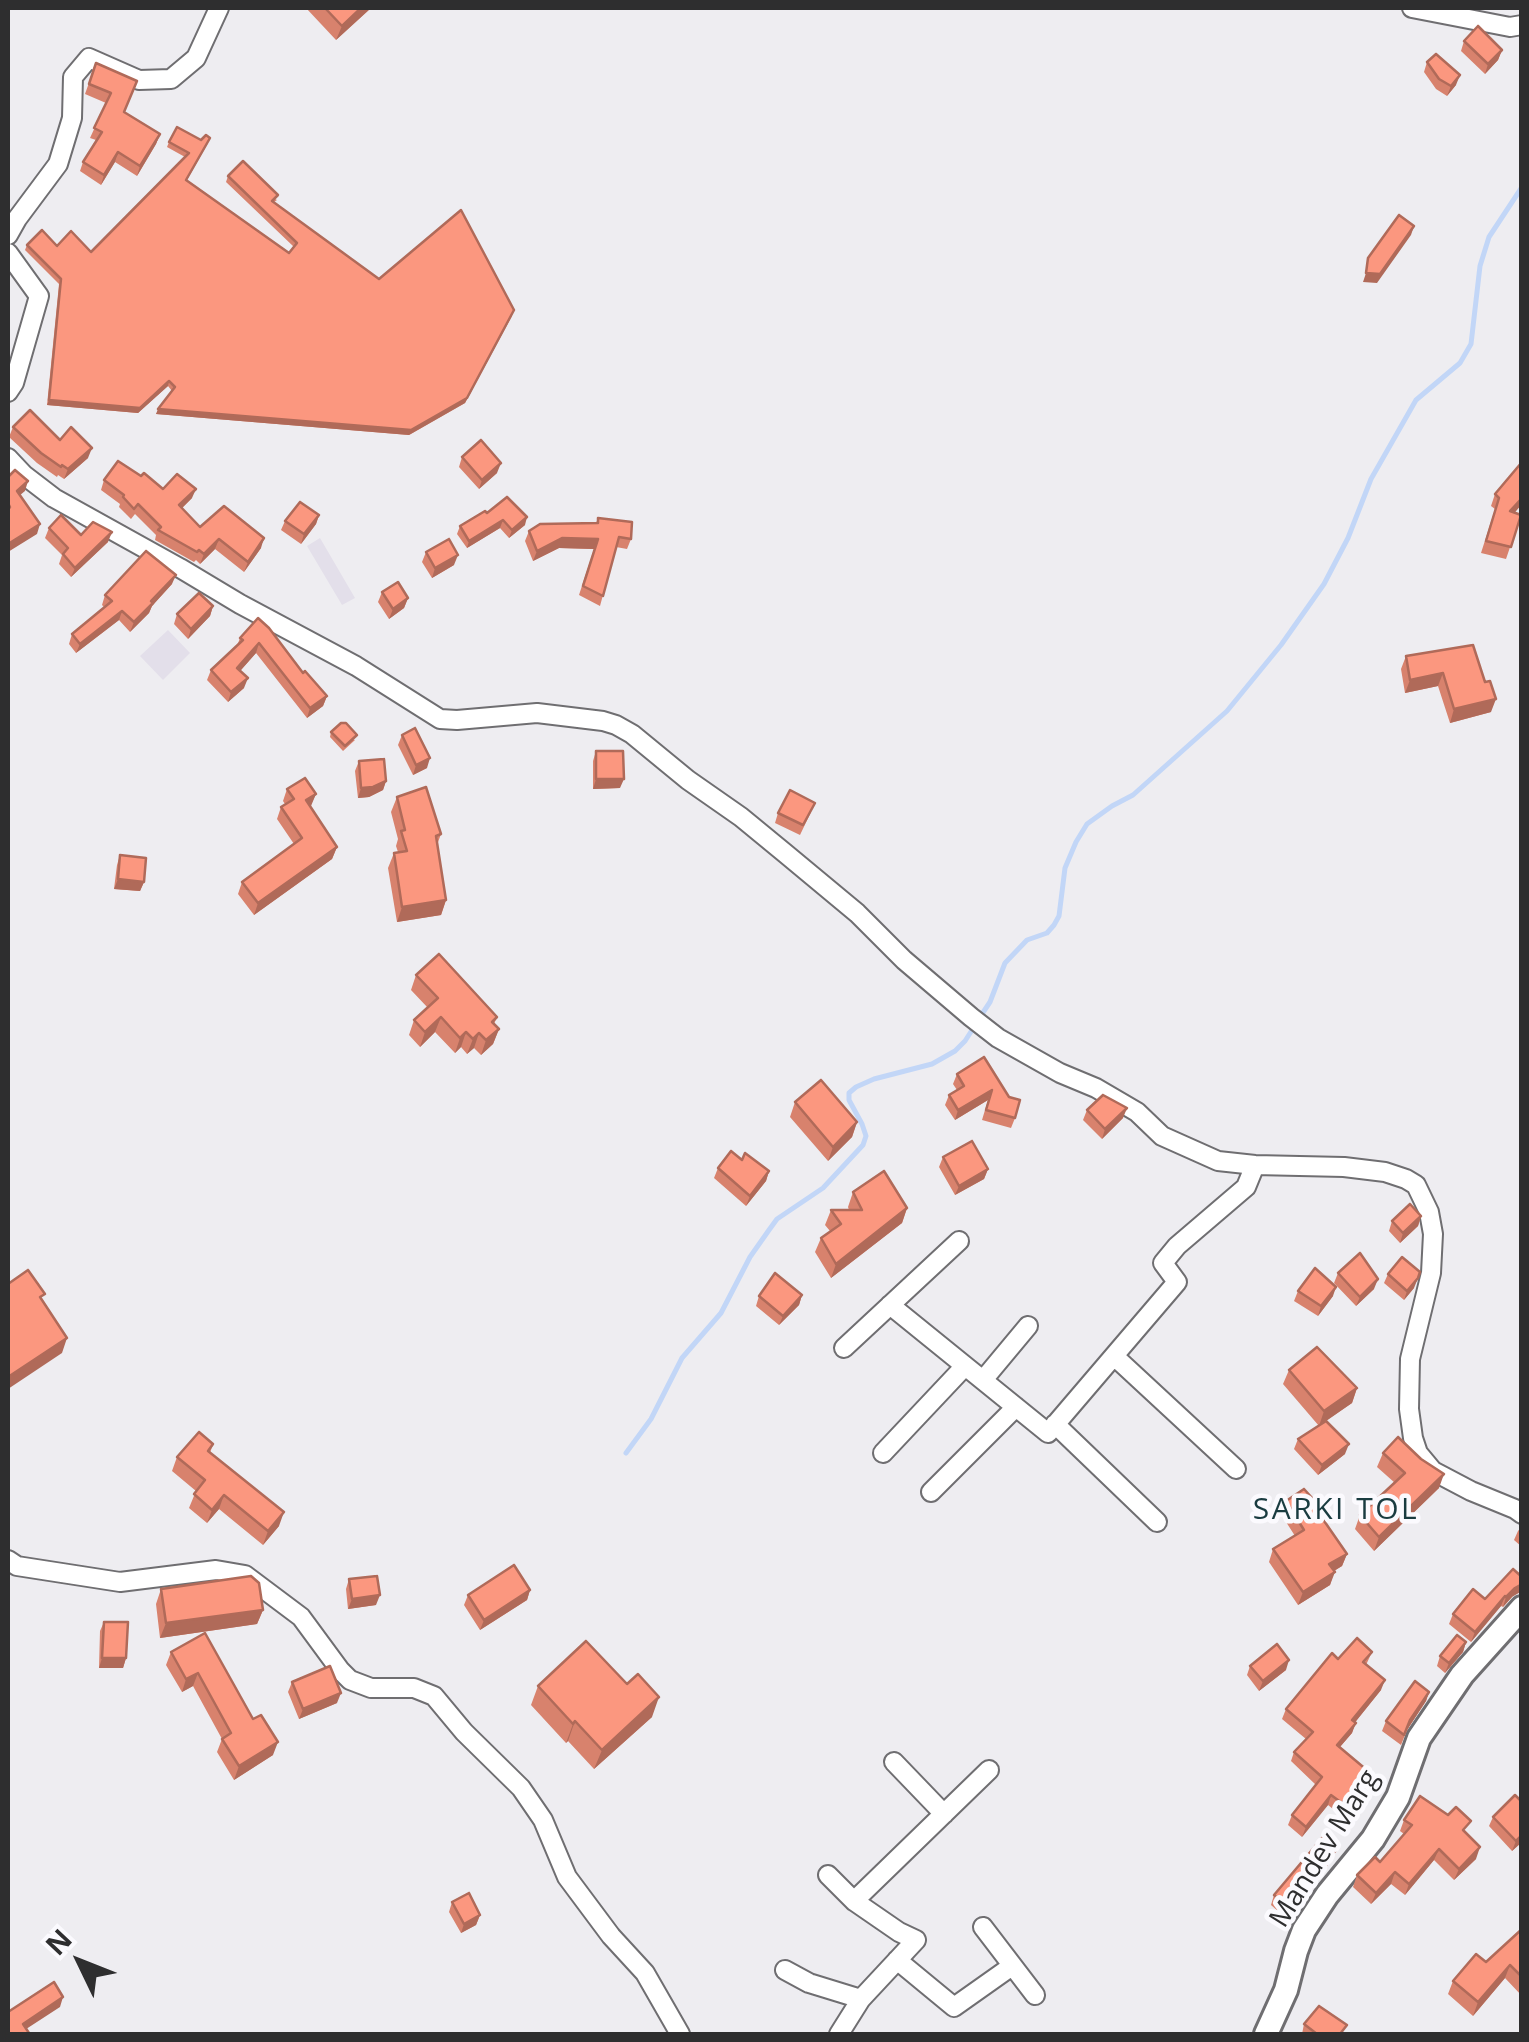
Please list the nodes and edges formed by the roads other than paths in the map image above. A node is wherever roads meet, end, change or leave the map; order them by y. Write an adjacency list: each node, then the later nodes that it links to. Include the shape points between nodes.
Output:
1 (219, 8): 4 (street, via 196,58 171,79 140,80 89,58 73,78 72,118 58,164)
2 (1412, 8): 3 (street)
3 (1522, 24)
4 (8, 235)
5 (8, 253): 6 (street, via 39,296)
6 (8, 392)
7 (8, 458): 8 (street, via 54,498 368,672 440,719 537,713 604,721 632,734 771,841 998,1038 1137,1112 1162,1136 1218,1161)
8 (1255, 1165): 13 (street, via 1246,1187 1163,1263 1176,1282); 21 (street, via 1386,1172 1416,1185 1433,1234 1410,1359 1413,1438 1433,1471)
9 (959, 1241): 10 (street)
10 (890, 1306): 12 (street); 14 (street)
11 (1028, 1326): 15 (street)
12 (844, 1348)
13 (1114, 1356): 17 (street); 19 (street)
14 (965, 1366): 15 (street); 18 (street)
15 (983, 1380): 16 (street)
16 (1016, 1406): 17 (street, via 1048,1433); 20 (street)
17 (1056, 1424): 22 (street)
18 (882, 1454)
19 (1236, 1469)
20 (931, 1492)
21 (1522, 1514)
22 (1157, 1522)
23 (8, 1560): 36 (street, via 120,1582 216,1570 245,1575 300,1617 350,1680 434,1696 521,1788 567,1876 646,1974)
24 (1522, 1608): 38 (main road, Mandev Marg, via 1442,1702 1373,1839 1315,1912)
25 (894, 1762): 27 (street)
26 (989, 1770): 27 (street)
27 (944, 1814): 29 (street)
28 (828, 1874): 29 (street)
29 (854, 1902): 31 (street, via 916,1940)
30 (983, 1928): 32 (street)
31 (898, 1960): 32 (street, via 954,2007); 35 (street)
32 (1012, 1966): 34 (street)
33 (785, 1970): 35 (street)
34 (1035, 1995)
35 (861, 1999): 37 (street)
36 (680, 2034)
37 (839, 2034)
38 (1266, 2034)

